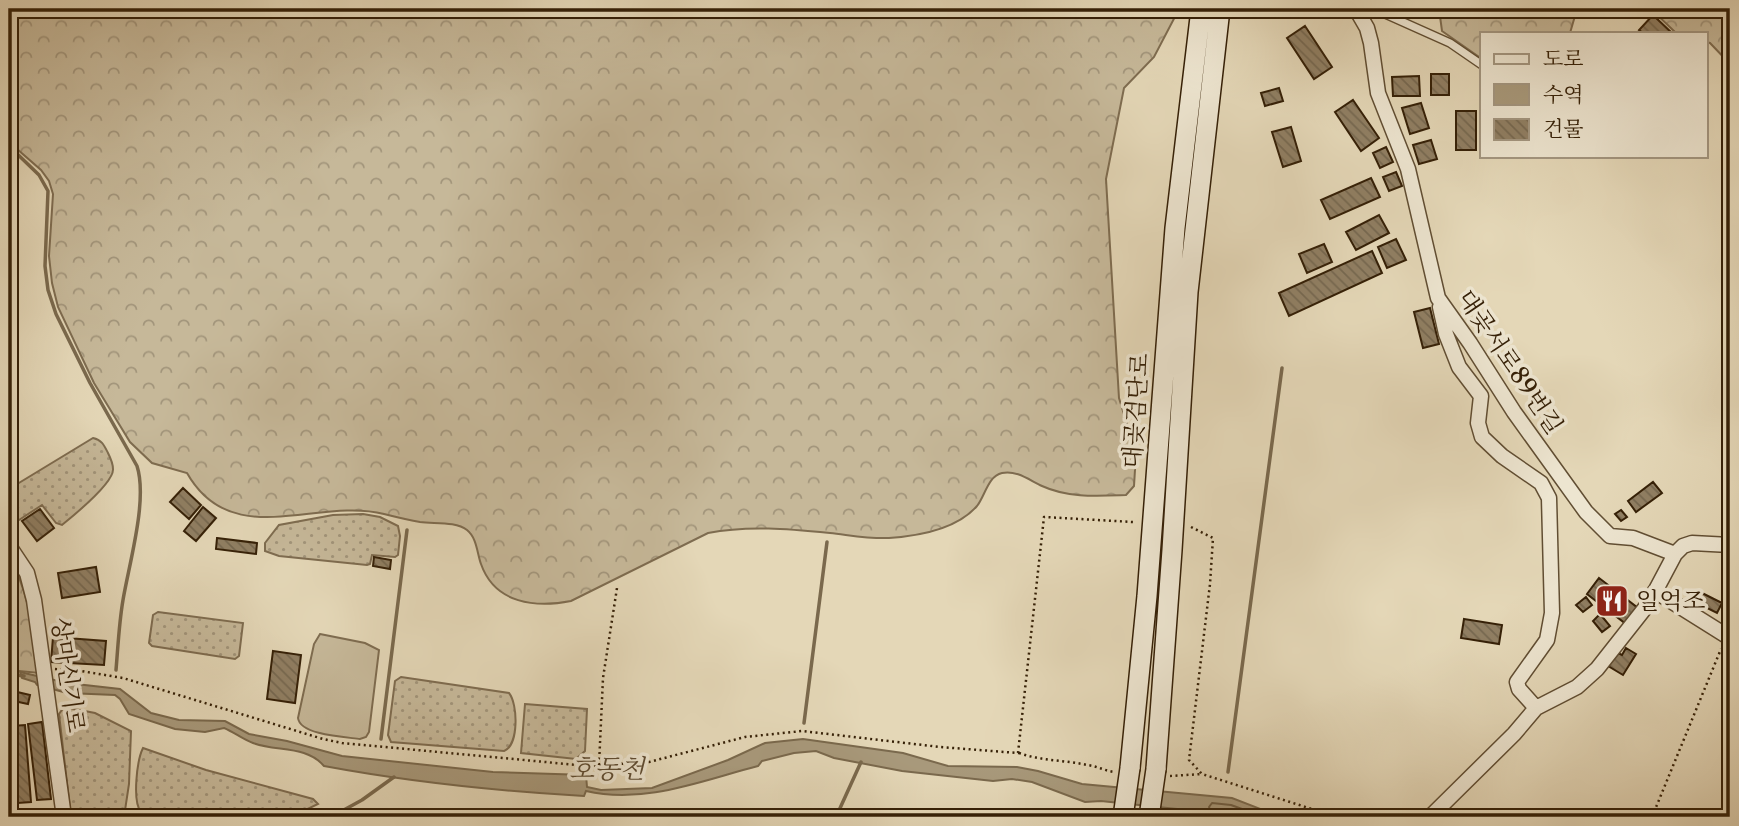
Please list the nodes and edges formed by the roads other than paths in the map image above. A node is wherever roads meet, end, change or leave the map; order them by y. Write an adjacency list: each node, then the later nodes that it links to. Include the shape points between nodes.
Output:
1 (1201, 9): 14 (main road, 대곶검단로, bridge, via 1175,228 1147,596 1123,770)
2 (1220, 9): 15 (main road, 대곶검단로, bridge, via 1188,292 1161,773)
3 (1356, 9): 6 (street, 대곶서로89번길, via 1371,43 1378,93 1408,169)
4 (1374, 9): 5 (lane, via 1450,43)
5 (1480, 64)
6 (1438, 298): 9 (street, 대곶서로89번길, via 1586,512 1609,536 1633,538); 12 (street, via 1459,367 1481,396 1478,424 1482,437 1541,482 1549,498 1552,612 1547,640 1517,682)
7 (1730, 545): 9 (street, via 1692,543)
8 (9, 546): 13 (street, 상마신기로, via 31,585)
9 (1675, 554): 10 (street)
10 (1655, 591): 11 (street); 12 (street, via 1597,669 1577,687)
11 (1728, 637)
12 (1536, 708): 16 (street)
13 (64, 817)
14 (1124, 817)
15 (1149, 817)
16 (1430, 817)

